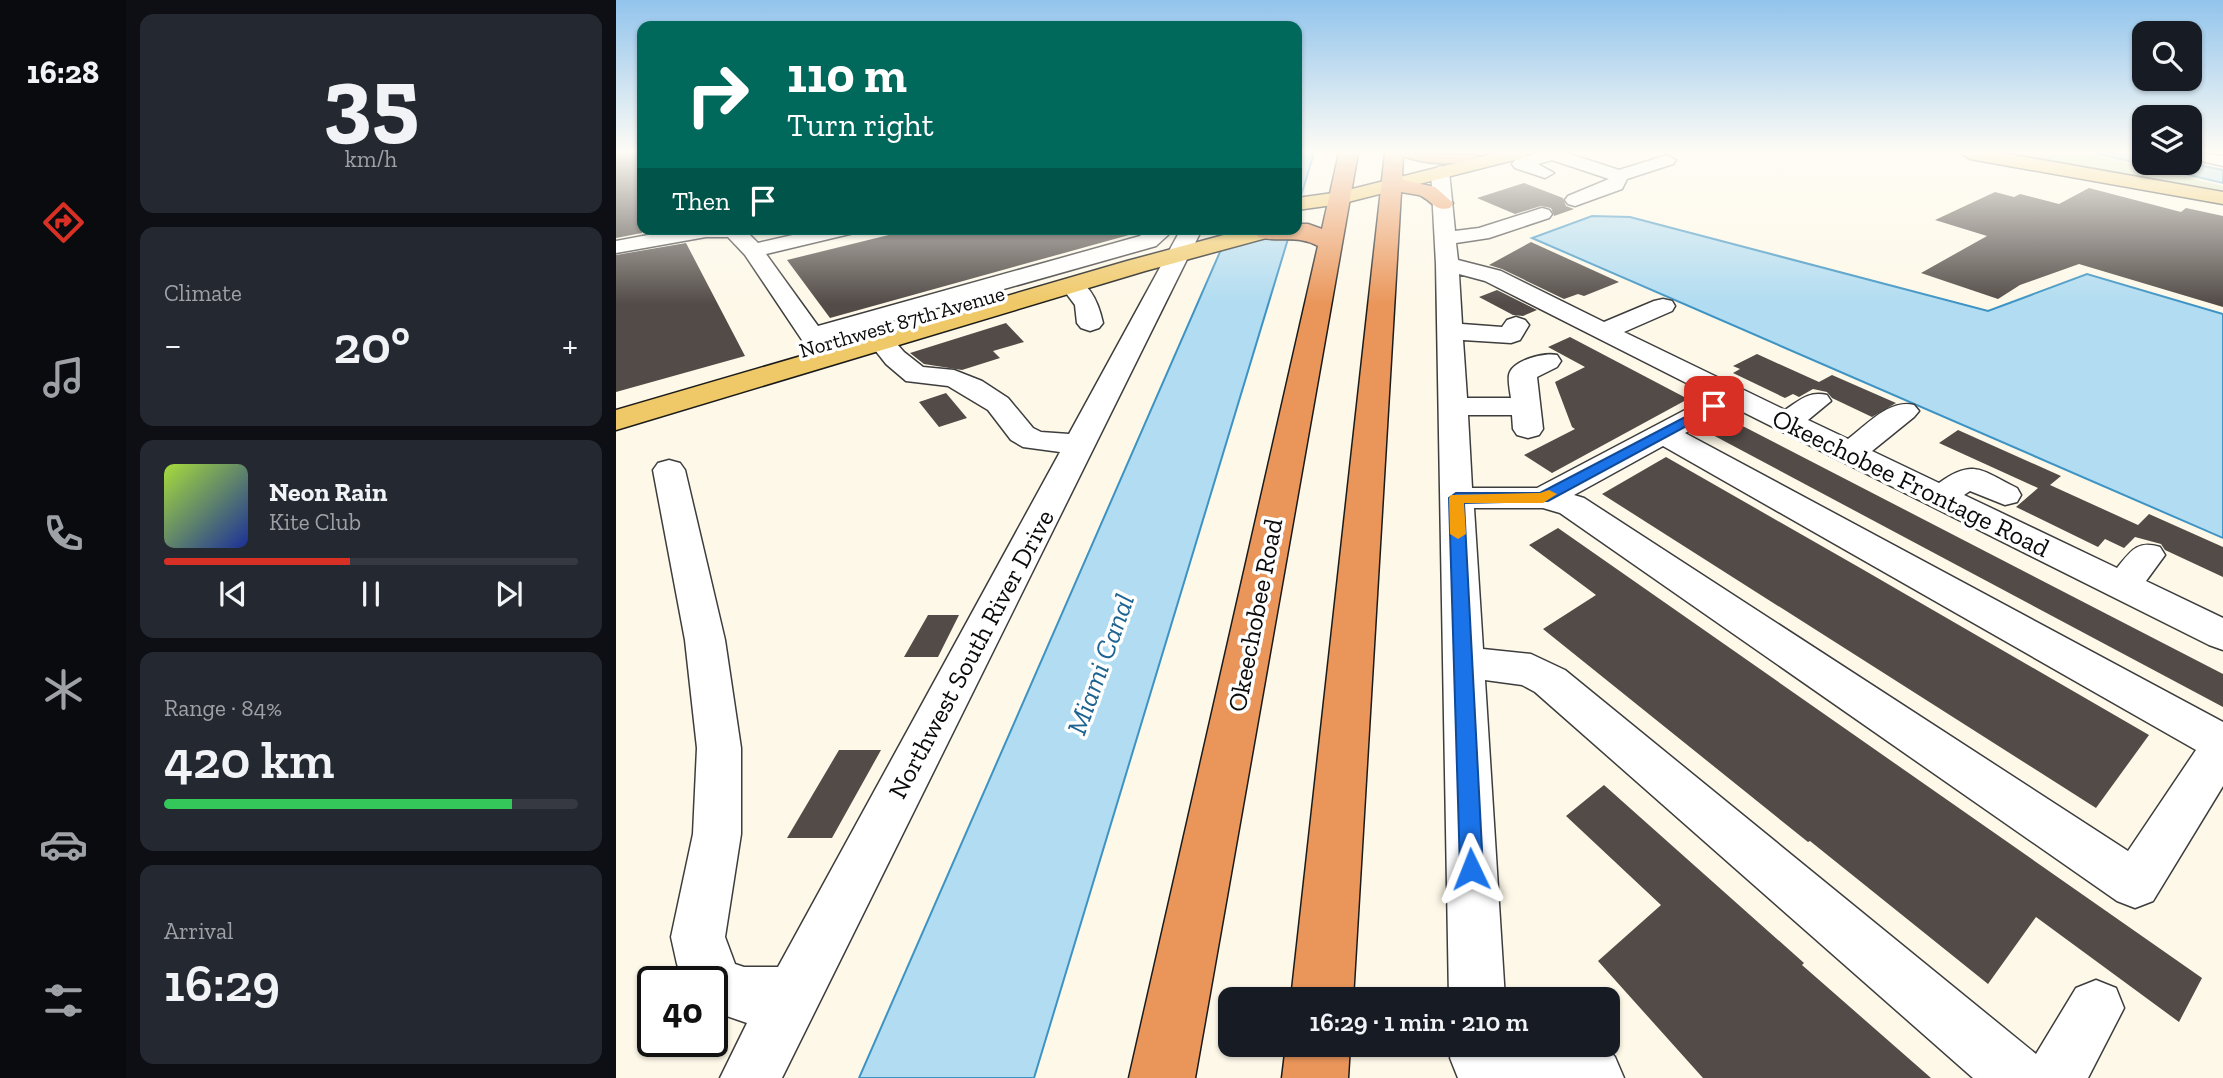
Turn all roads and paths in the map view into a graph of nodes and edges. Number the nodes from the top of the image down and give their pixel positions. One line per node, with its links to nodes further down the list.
1 (1314, 203): 6 (highway, Okeechobee Road)
2 (1395, 203): 52 (highway)
3 (1433, 203): 12 (highway)
4 (1443, 203): 12 (street)
5 (1542, 214): 12 (street)
6 (1308, 232): 59 (highway, Okeechobee Road)
7 (685, 235): 16 (street)
8 (738, 235): 15 (street)
9 (760, 235): 15 (street)
10 (810, 235): 15 (street)
11 (1155, 235): 27 (street)
12 (1445, 235): 22 (street, Okeechobee Frontage Road); 25 (street)
13 (1218, 237): 14 (main road)
14 (1187, 241): 17 (main road, Northwest 87th Avenue); 18 (street, Northwest South River Drive); 27 (main road, Northwest 87th Avenue)
15 (747, 245): 27 (street)
16 (616, 247)
17 (1119, 271): 18 (main road); 19 (main road, Northwest 87th Avenue)
18 (1164, 283): 40 (street, Northwest South River Drive)
19 (1072, 285): 23 (street); 28 (main road, Northwest 87th Avenue)
20 (1598, 299): 22 (street)
21 (1663, 306): 26 (street)
22 (1565, 313): 26 (street, Okeechobee Frontage Road)
23 (1090, 323)
24 (1516, 325): 25 (street)
25 (1449, 331): 35 (street)
26 (1603, 332): 29 (street, Okeechobee Frontage Road)
27 (815, 341): 33 (main road, Northwest 87th Avenue)
28 (881, 341): 37 (main road, Northwest 87th Avenue); 40 (street)
29 (1662, 345): 31 (street); 38 (street, Okeechobee Frontage Road)
30 (1548, 361): 35 (street)
31 (1723, 366)
32 (1817, 401): 38 (street)
33 (616, 405)
34 (1714, 406): 39 (street)
35 (1452, 407): 45 (street)
36 (1904, 411): 41 (street)
37 (616, 420)
38 (1787, 422): 41 (street, Okeechobee Frontage Road)
39 (1664, 435): 46 (street); 51 (street)
40 (1081, 444): 54 (street, Northwest South River Drive)
41 (1849, 453): 44 (street, Okeechobee Frontage Road)
42 (668, 470): 54 (street)
43 (2005, 495): 44 (street)
44 (1940, 497): 48 (street, Okeechobee Frontage Road)
45 (1456, 498): 46 (street); 50 (street)
46 (1543, 498): 51 (street)
47 (2147, 555): 48 (street)
48 (2123, 586): 49 (street, Okeechobee Frontage Road)
49 (2223, 635)
50 (1463, 662): 53 (street); 62 (street)
51 (2223, 745)
52 (1323, 987)
53 (1477, 987)
54 (794, 995): 58 (street, Northwest South River Drive)
55 (2096, 1009): 63 (street)
56 (1317, 1057): 60 (highway)
57 (1479, 1060): 61 (street)
58 (750, 1078)
59 (1162, 1078)
60 (1315, 1078)
61 (1594, 1078)
62 (2018, 1078)
63 (2055, 1078)

